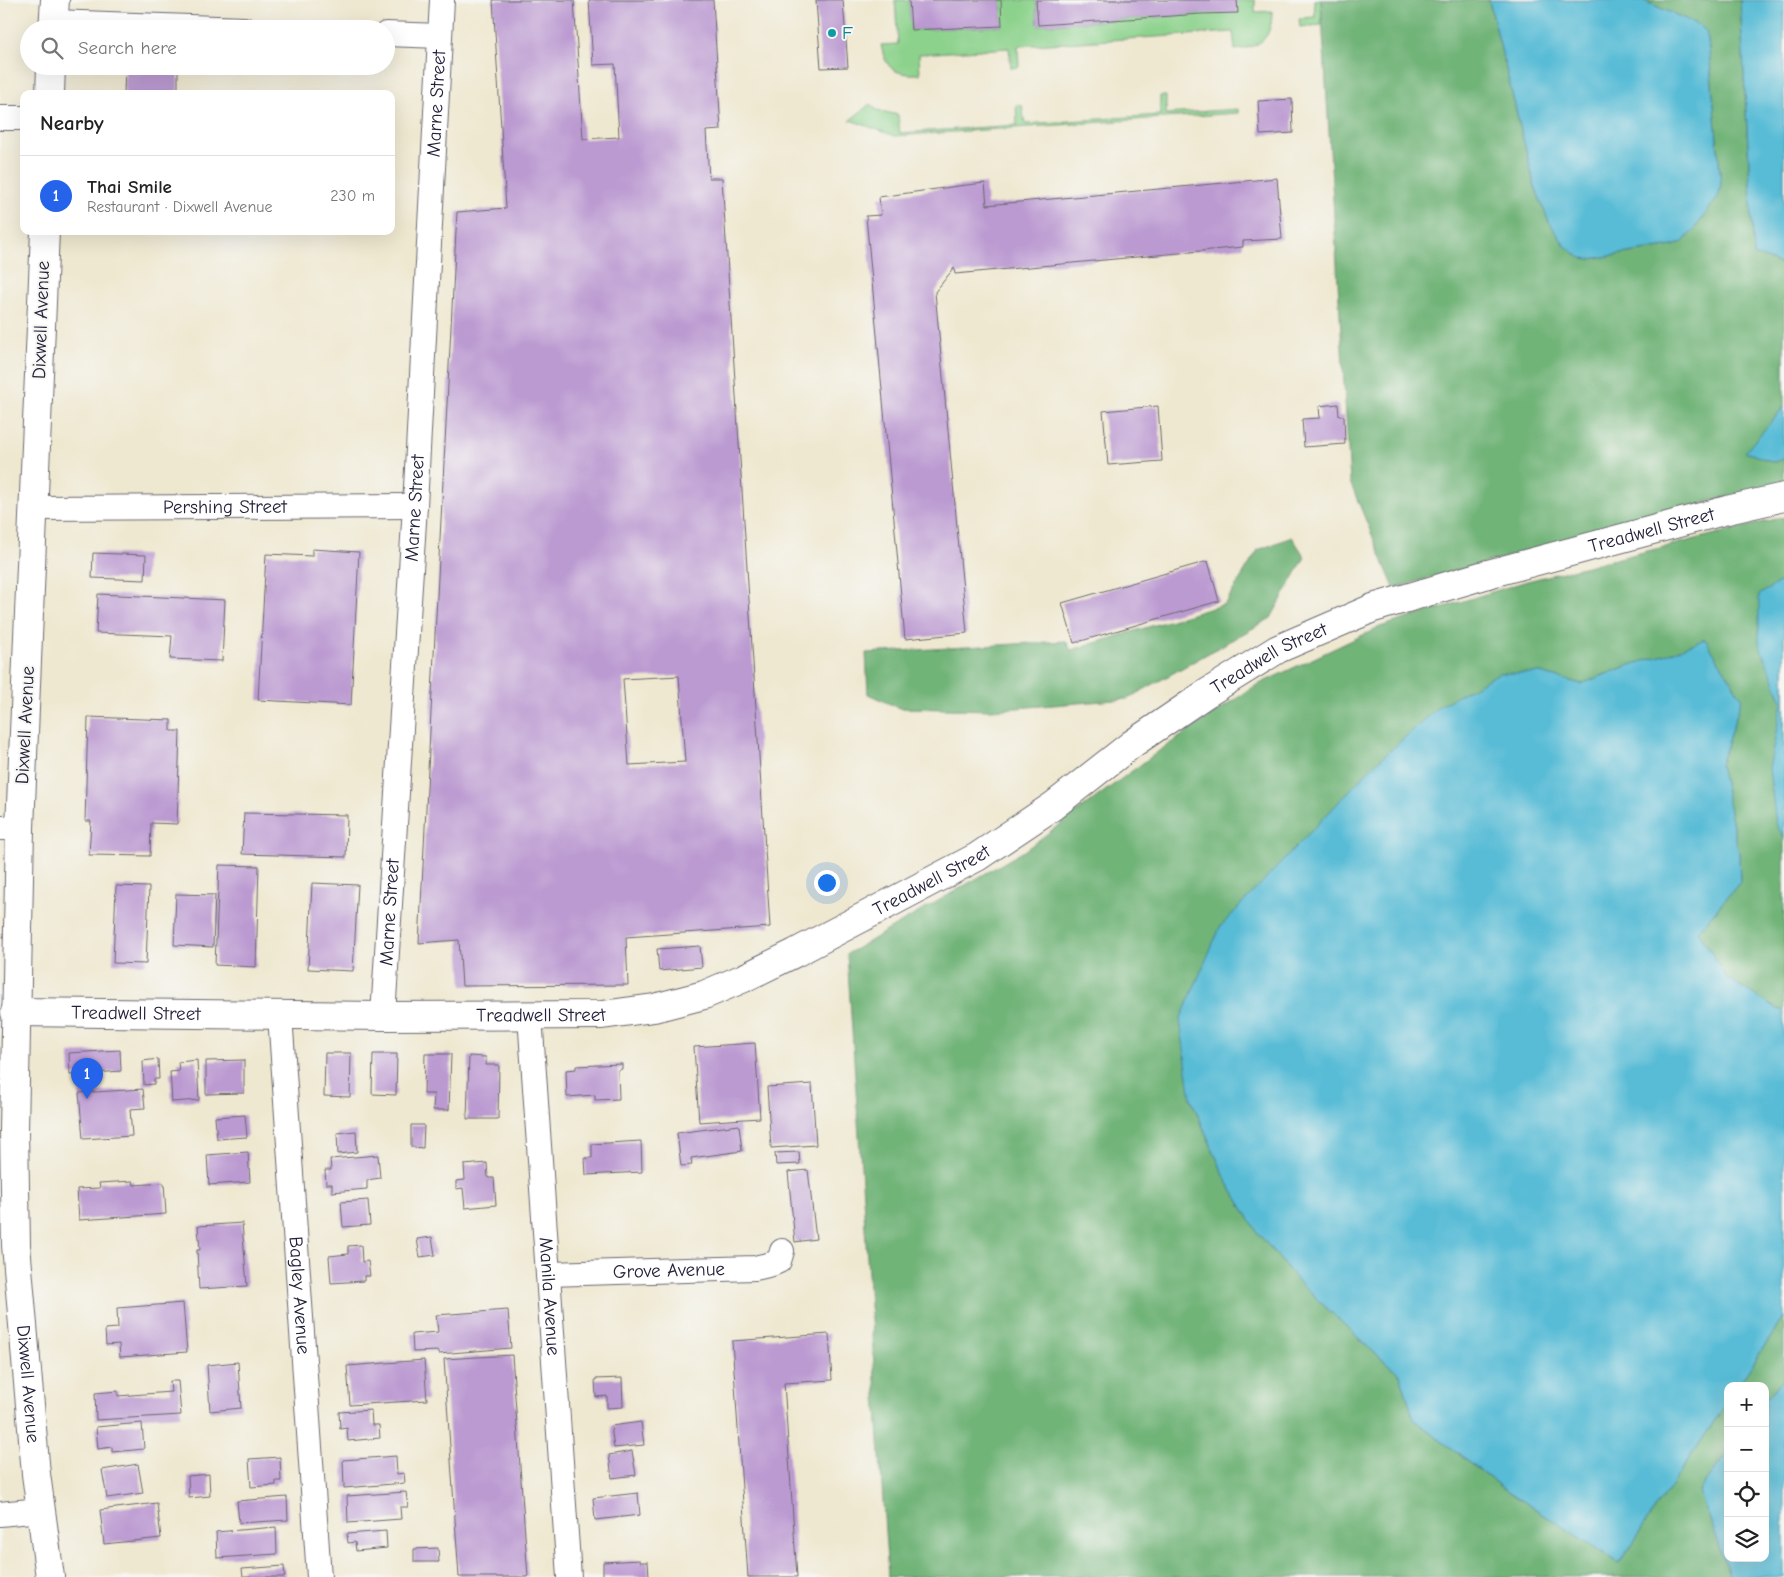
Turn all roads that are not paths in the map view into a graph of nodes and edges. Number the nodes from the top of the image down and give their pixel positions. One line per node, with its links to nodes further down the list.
1 (442, 0): 5 (street, Marne Street)
2 (54, 17): 3 (street)
3 (102, 20)
4 (395, 34): 5 (street)
5 (440, 36): 12 (street, Marne Street)
6 (51, 75): 7 (street)
7 (50, 90)
8 (0, 118): 9 (street)
9 (20, 118)
10 (44, 235): 13 (street, Dixwell Avenue)
11 (1784, 497): 18 (street, Treadwell Street)
12 (416, 506): 13 (street, Pershing Street); 17 (street, Marne Street)
13 (34, 508): 14 (street, Dixwell Avenue)
14 (10, 828): 15 (street, Dixwell Avenue)
15 (15, 1012): 16 (street, Treadwell Street); 19 (street, Dixwell Avenue)
16 (280, 1015): 17 (street, Treadwell Street); 25 (street, Bagley Avenue)
17 (383, 1016): 18 (street, Treadwell Street)
18 (530, 1016): 21 (street, Manila Avenue)
19 (7, 1132): 22 (street, Dixwell Avenue)
20 (782, 1251): 21 (street, Grove Avenue)
21 (548, 1274): 26 (street, Manila Avenue)
22 (40, 1510): 23 (street); 24 (street, Dixwell Avenue)
23 (0, 1514)
24 (50, 1577)
25 (319, 1577)
26 (569, 1577)

